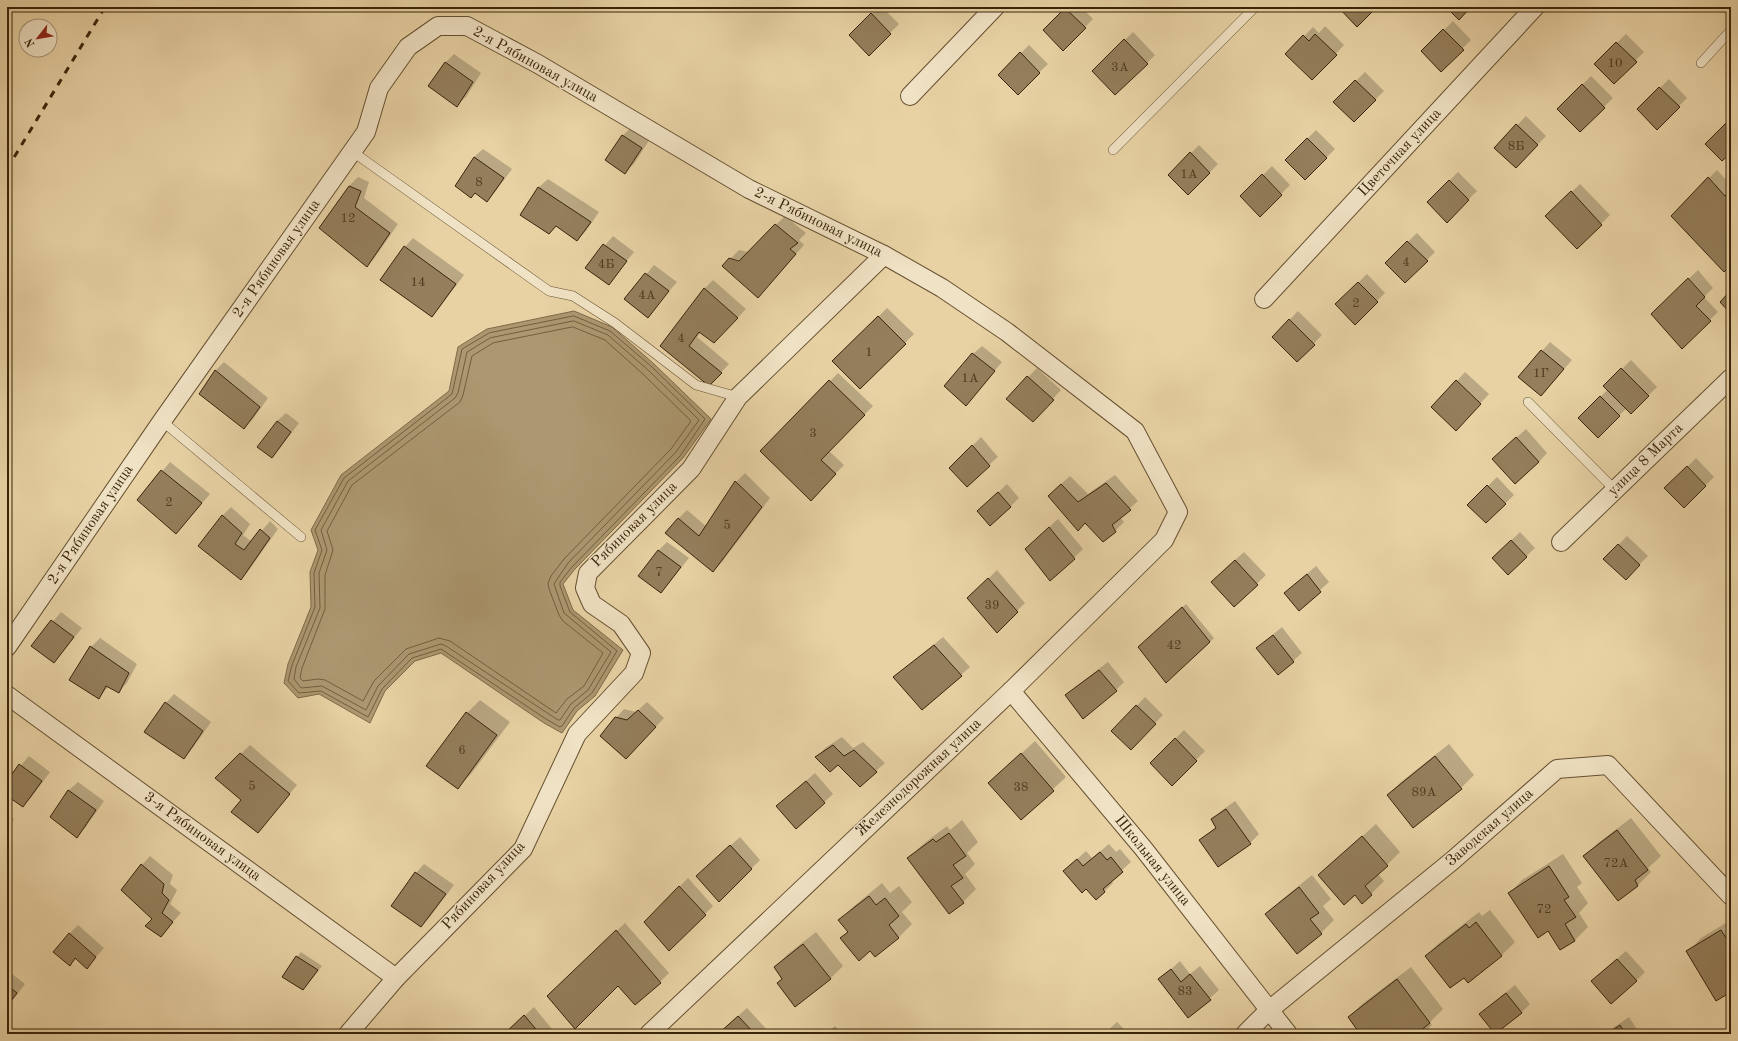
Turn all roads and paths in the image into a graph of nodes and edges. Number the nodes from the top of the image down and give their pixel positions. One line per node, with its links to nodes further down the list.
1 (995, 7): 6 (street)
2 (1255, 7): 7 (lane)
3 (1535, 7): 10 (street, Цветочная улица)
4 (1731, 30): 5 (lane)
5 (1701, 63)
6 (910, 96)
7 (1113, 150)
8 (353, 152): 9 (street, 2-я Рябиновая улица); 12 (lane); 14 (street, 2-я Рябиновая улица)
9 (884, 254): 12 (street, Рябиновая улица); 16 (street, 2-я Рябиновая улица)
10 (1264, 299)
11 (1731, 378): 15 (street, улица 8 Марта)
12 (738, 397): 23 (street, Рябиновая улица)
13 (1528, 402): 15 (lane)
14 (162, 422): 17 (lane); 19 (street, 2-я Рябиновая улица)
15 (1615, 490): 18 (street, улица 8 Марта)
16 (1178, 512): 20 (street, Железнодорожная улица)
17 (301, 537)
18 (1561, 542)
19 (7, 647)
20 (1011, 691): 24 (street, Школьная улица); 26 (street, Железнодорожная улица)
21 (7, 695): 23 (street, 3-я Рябиновая улица)
22 (1731, 896): 24 (street, Заводская улица)
23 (396, 978): 25 (street, Рябиновая улица)
24 (1268, 1011): 27 (street, Заводская улица); 28 (street, Школьная улица)
25 (348, 1034)
26 (649, 1034)
27 (1245, 1034)
28 (1288, 1034)

